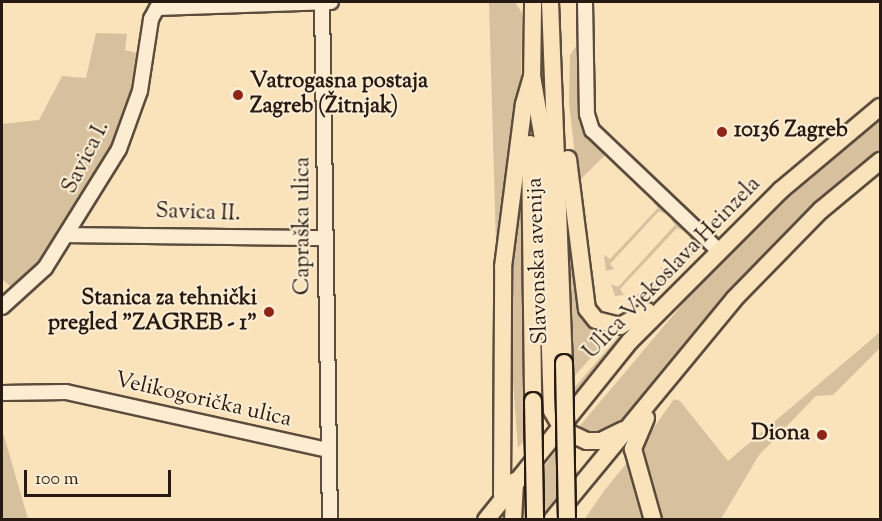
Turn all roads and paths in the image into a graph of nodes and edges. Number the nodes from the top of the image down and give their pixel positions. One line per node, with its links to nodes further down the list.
1 (322, 2): 2 (street, Savica I.); 6 (street, Savica I.); 12 (street, Capraška ulica)
2 (331, 2)
3 (533, 2): 7 (main road, Slavonska avenija)
4 (550, 2): 8 (main road, Slavonska avenija)
5 (585, 2): 13 (street)
6 (163, 4): 11 (street, Savica I.)
7 (532, 76): 19 (main road); 22 (main road); 26 (main road, Slavonska avenija, bridge)
8 (554, 85): 14 (main road); 28 (main road, Slavonska avenija, bridge)
9 (880, 107): 13 (main road, Ulica Vjekoslava Heinzela)
10 (880, 161): 16 (main road)
11 (68, 235): 12 (street, Savica II.); 15 (street, Savica I.)
12 (326, 238): 20 (street, Capraška ulica)
13 (719, 251): 14 (main road, Ulica Vjekoslava Heinzela)
14 (681, 288): 19 (main road, Ulica Vjekoslava Heinzela)
15 (2, 308)
16 (670, 375): 18 (main road); 29 (main road)
17 (2, 393): 20 (street, Velikogorička ulica)
18 (632, 423): 19 (main road); 27 (main road)
19 (558, 426): 21 (main road, Ulica Vjekoslava Heinzela)
20 (327, 450): 23 (street)
21 (515, 481): 22 (main road, Ulica Vjekoslava Heinzela); 25 (main road)
22 (501, 500): 24 (main road, Ulica Vjekoslava Heinzela)
23 (330, 519)
24 (486, 519)
25 (513, 519)
26 (535, 519)
27 (552, 519)
28 (567, 519)
29 (653, 519)

